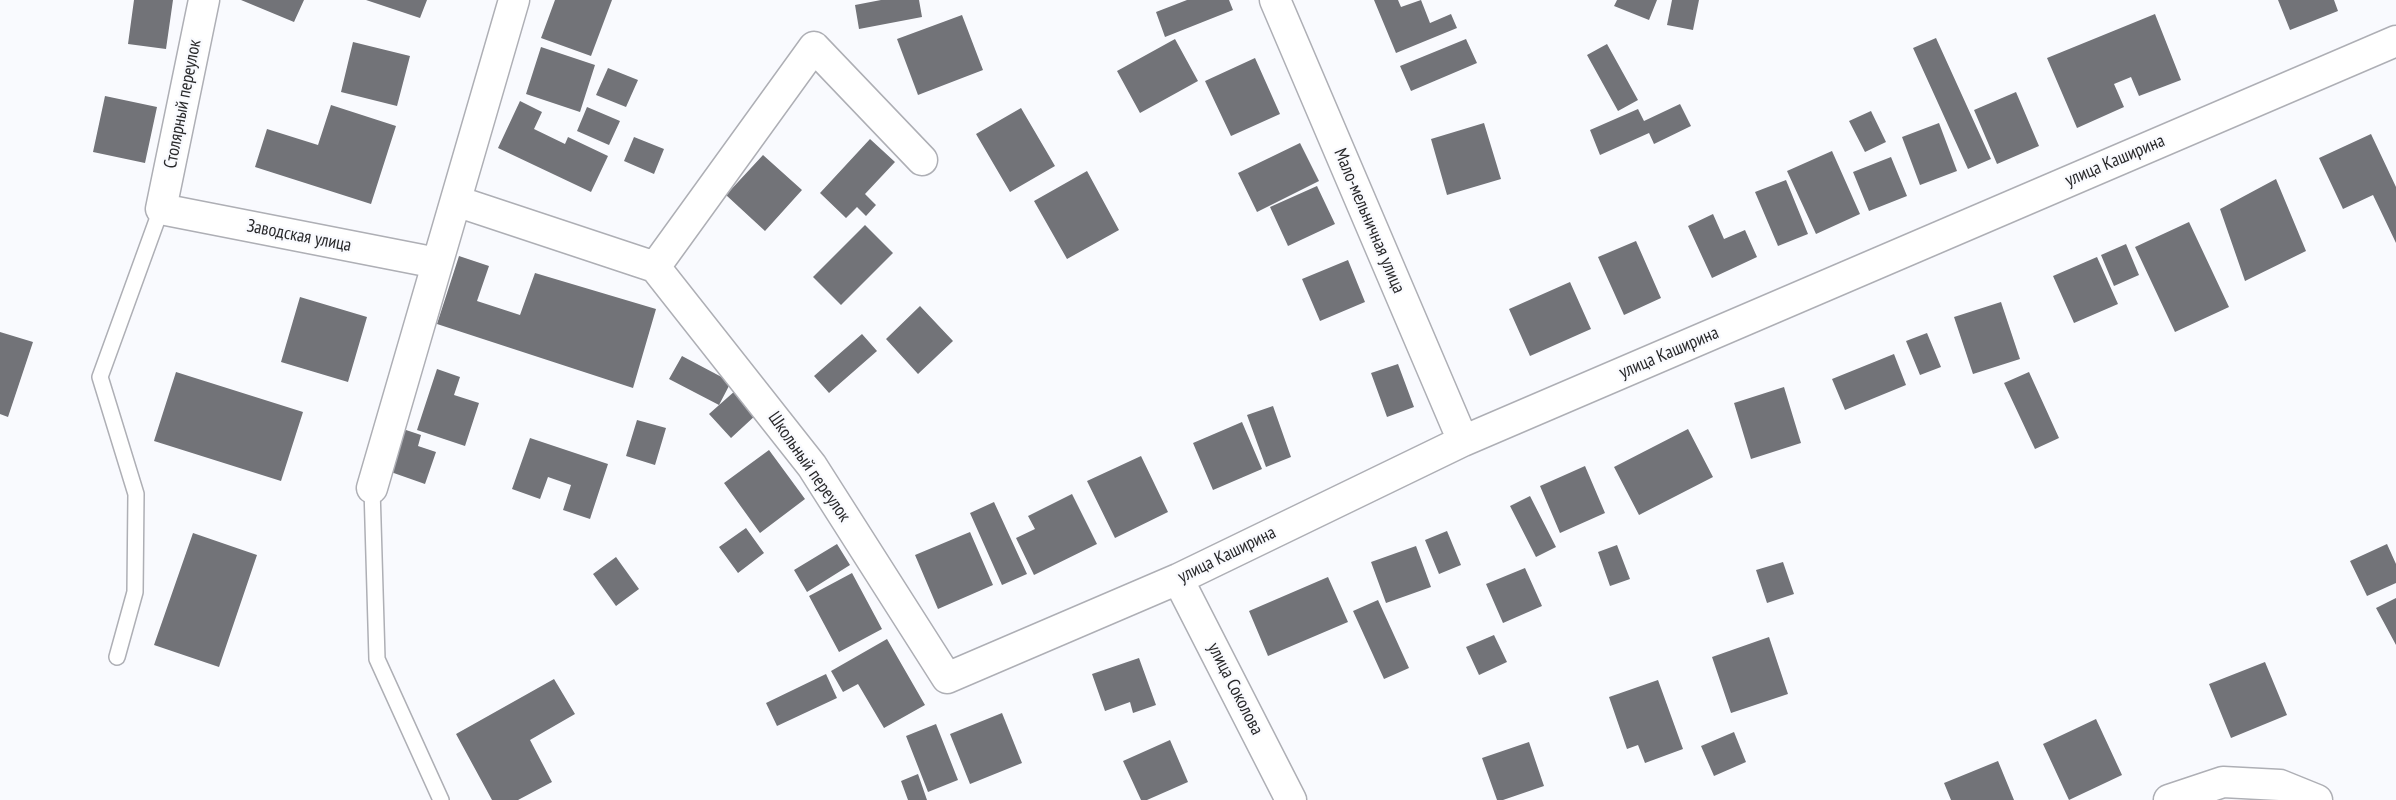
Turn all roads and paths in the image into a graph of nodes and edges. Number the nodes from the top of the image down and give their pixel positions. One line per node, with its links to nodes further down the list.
1 (204, 0): 7 (street, Столярный переулок)
2 (513, 0): 6 (street)
3 (1275, 0): 10 (street, Мало-мельничная улица)
4 (2396, 41): 10 (street, улица Каширина)
5 (922, 160): 9 (street)
6 (456, 201): 8 (street); 9 (street)
7 (162, 209): 8 (street, Заводская улица); 13 (lane)
8 (437, 263): 11 (street)
9 (655, 267): 14 (street, Школьный переулок)
10 (1463, 441): 12 (street, улица Каширина)
11 (372, 488): 15 (lane)
12 (1178, 579): 14 (street, улица Каширина); 16 (street, улица Соколова)
13 (117, 657)
14 (947, 678)
15 (441, 800)
16 (1291, 800)
17 (2169, 800): 18 (street)
18 (2317, 800)

